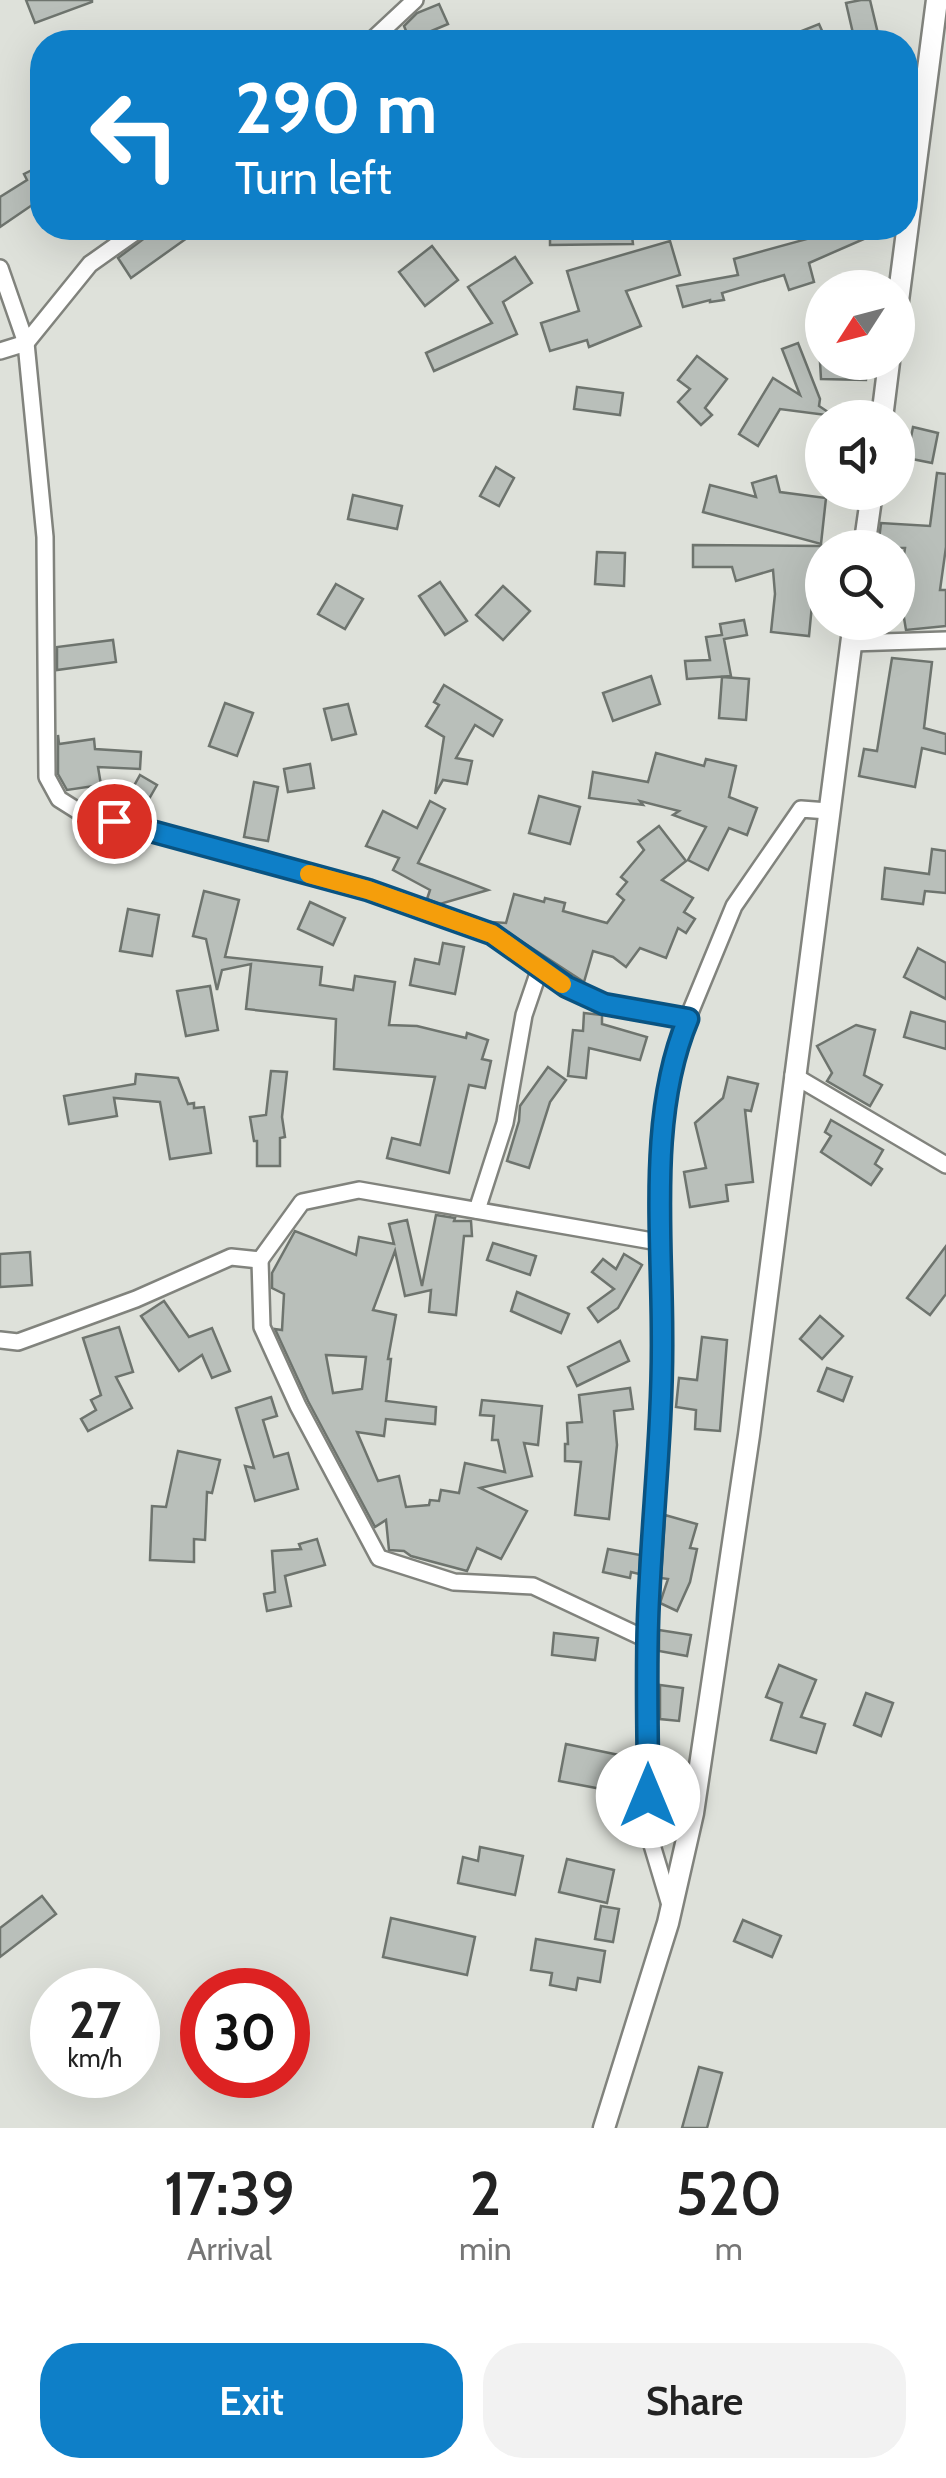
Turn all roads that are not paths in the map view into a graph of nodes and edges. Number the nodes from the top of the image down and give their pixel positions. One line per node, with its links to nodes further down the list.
1 (415, 0): 3 (street)
2 (937, 0): 4 (street)
3 (383, 30)
4 (918, 147)
5 (124, 240): 9 (street)
6 (906, 240): 8 (street)
7 (0, 268): 9 (street)
8 (902, 270)
9 (26, 343): 10 (street); 15 (street)
10 (0, 351)
11 (915, 638): 13 (street)
12 (851, 640): 14 (street)
13 (946, 640)
14 (828, 811): 16 (street); 17 (street)
15 (540, 968): 16 (street); 19 (street)
16 (688, 1019): 20 (street)
17 (793, 1075): 18 (street); 24 (street)
18 (946, 1165)
19 (478, 1210): 20 (street); 21 (street)
20 (658, 1242): 23 (street)
21 (260, 1260): 22 (street); 23 (street)
22 (0, 1340)
23 (648, 1640): 24 (street)
24 (671, 1909): 25 (street)
25 (604, 2128)

